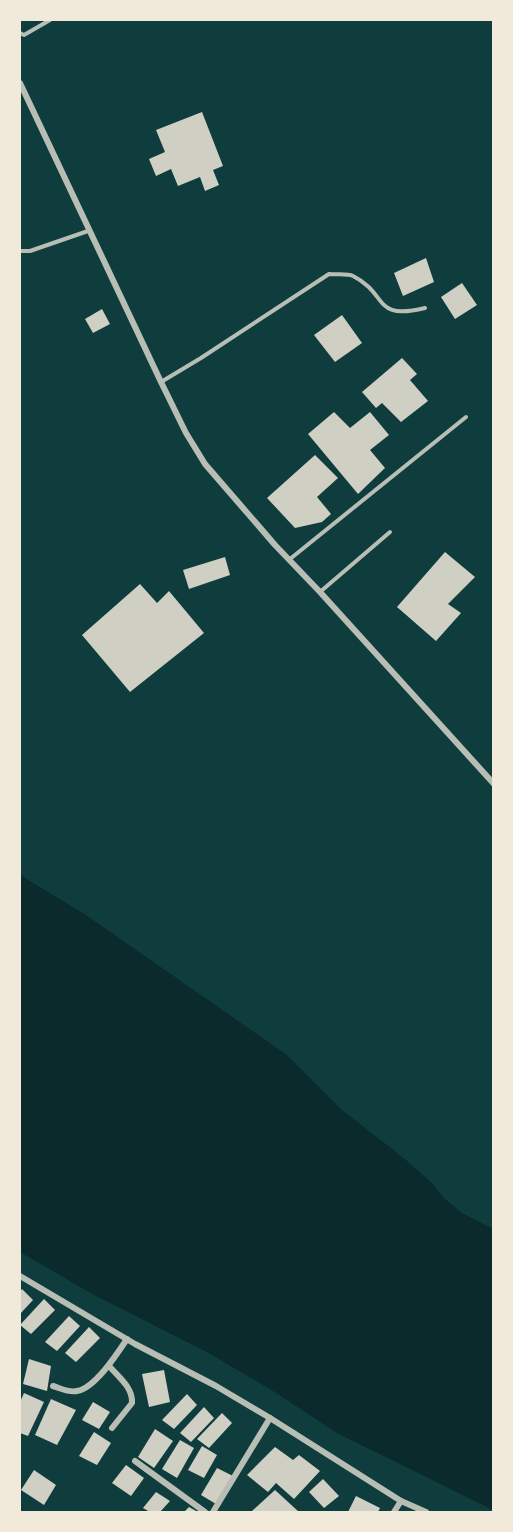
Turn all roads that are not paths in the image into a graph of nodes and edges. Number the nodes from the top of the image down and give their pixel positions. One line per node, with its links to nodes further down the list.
1 (50, 20): 2 (lane)
2 (20, 33)
3 (20, 83): 4 (street)
4 (88, 231): 5 (lane); 7 (street)
5 (20, 251)
6 (425, 308): 7 (lane)
7 (161, 382): 10 (street)
8 (466, 417): 10 (lane)
9 (390, 532): 11 (lane)
10 (289, 560): 11 (street)
11 (320, 592): 12 (street)
12 (494, 784)
13 (20, 1276): 14 (street)
14 (127, 1340): 15 (street); 17 (street)
15 (109, 1366): 16 (street); 18 (street)
16 (53, 1386)
17 (270, 1418): 20 (street); 22 (street)
18 (112, 1428)
19 (135, 1461): 21 (street)
20 (401, 1501): 23 (street); 24 (street)
21 (205, 1512)
22 (213, 1512)
23 (394, 1512)
24 (426, 1512)

